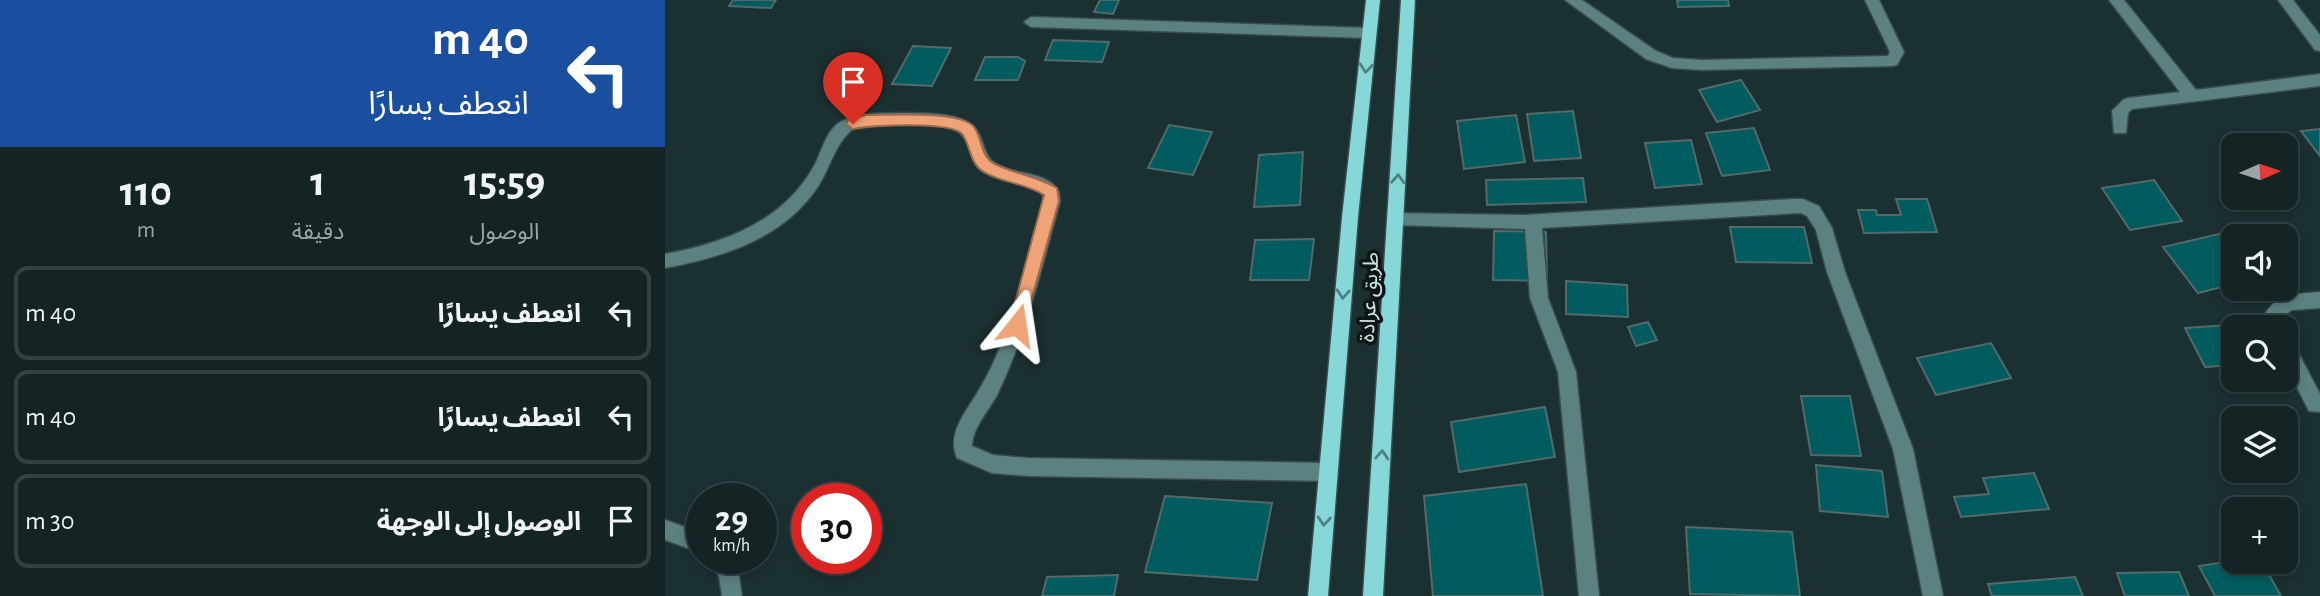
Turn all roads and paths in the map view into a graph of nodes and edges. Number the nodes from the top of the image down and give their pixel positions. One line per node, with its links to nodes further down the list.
1 (1373, 0): 8 (main road)
2 (1408, 0): 13 (main road, طريق عرادة, one-way to 2)
3 (1573, 0): 4 (street)
4 (1872, 0)
5 (2116, 0): 11 (street)
6 (2285, 0): 9 (street)
7 (1031, 22): 8 (street)
8 (1369, 33): 20 (main road, one-way to 20)
9 (2320, 46)
10 (2320, 80): 11 (street)
11 (2192, 96): 12 (street)
12 (2120, 129)
13 (1396, 218): 14 (street); 26 (main road, طريق عرادة, one-way to 13)
14 (1532, 221): 27 (street); 28 (street)
15 (665, 261): 20 (street)
16 (2320, 300): 17 (street)
17 (2274, 315)
18 (2298, 370): 19 (street)
19 (2316, 405)
20 (1328, 472): 25 (main road, one-way to 25)
21 (665, 530): 22 (street)
22 (686, 537)
23 (728, 574): 24 (street)
24 (731, 596)
25 (1318, 596)
26 (1373, 596)
27 (1589, 596)
28 (1933, 596)

